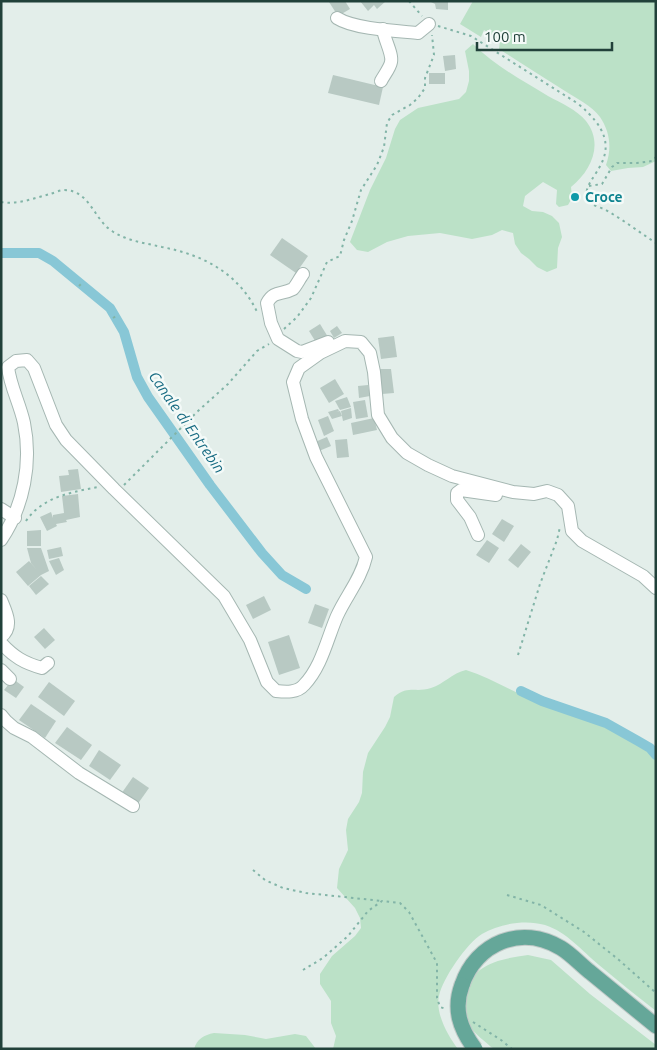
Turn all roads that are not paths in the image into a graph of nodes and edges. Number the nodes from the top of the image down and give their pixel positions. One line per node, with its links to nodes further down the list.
1 (337, 18): 3 (street)
2 (429, 24): 3 (street)
3 (383, 29): 4 (street)
4 (381, 81)
5 (303, 274): 6 (street)
6 (340, 344): 7 (street); 9 (street)
7 (540, 492): 10 (street); 12 (street)
8 (1, 510): 9 (street)
9 (20, 520): 11 (street)
10 (478, 535)
11 (1, 540)
12 (656, 588)
13 (1, 600): 14 (street)
14 (1, 637)
15 (1, 643): 16 (street)
16 (48, 663)
17 (1, 715): 18 (street)
18 (133, 806)
19 (656, 1026): 20 (main road, bridge)
20 (475, 1049)

